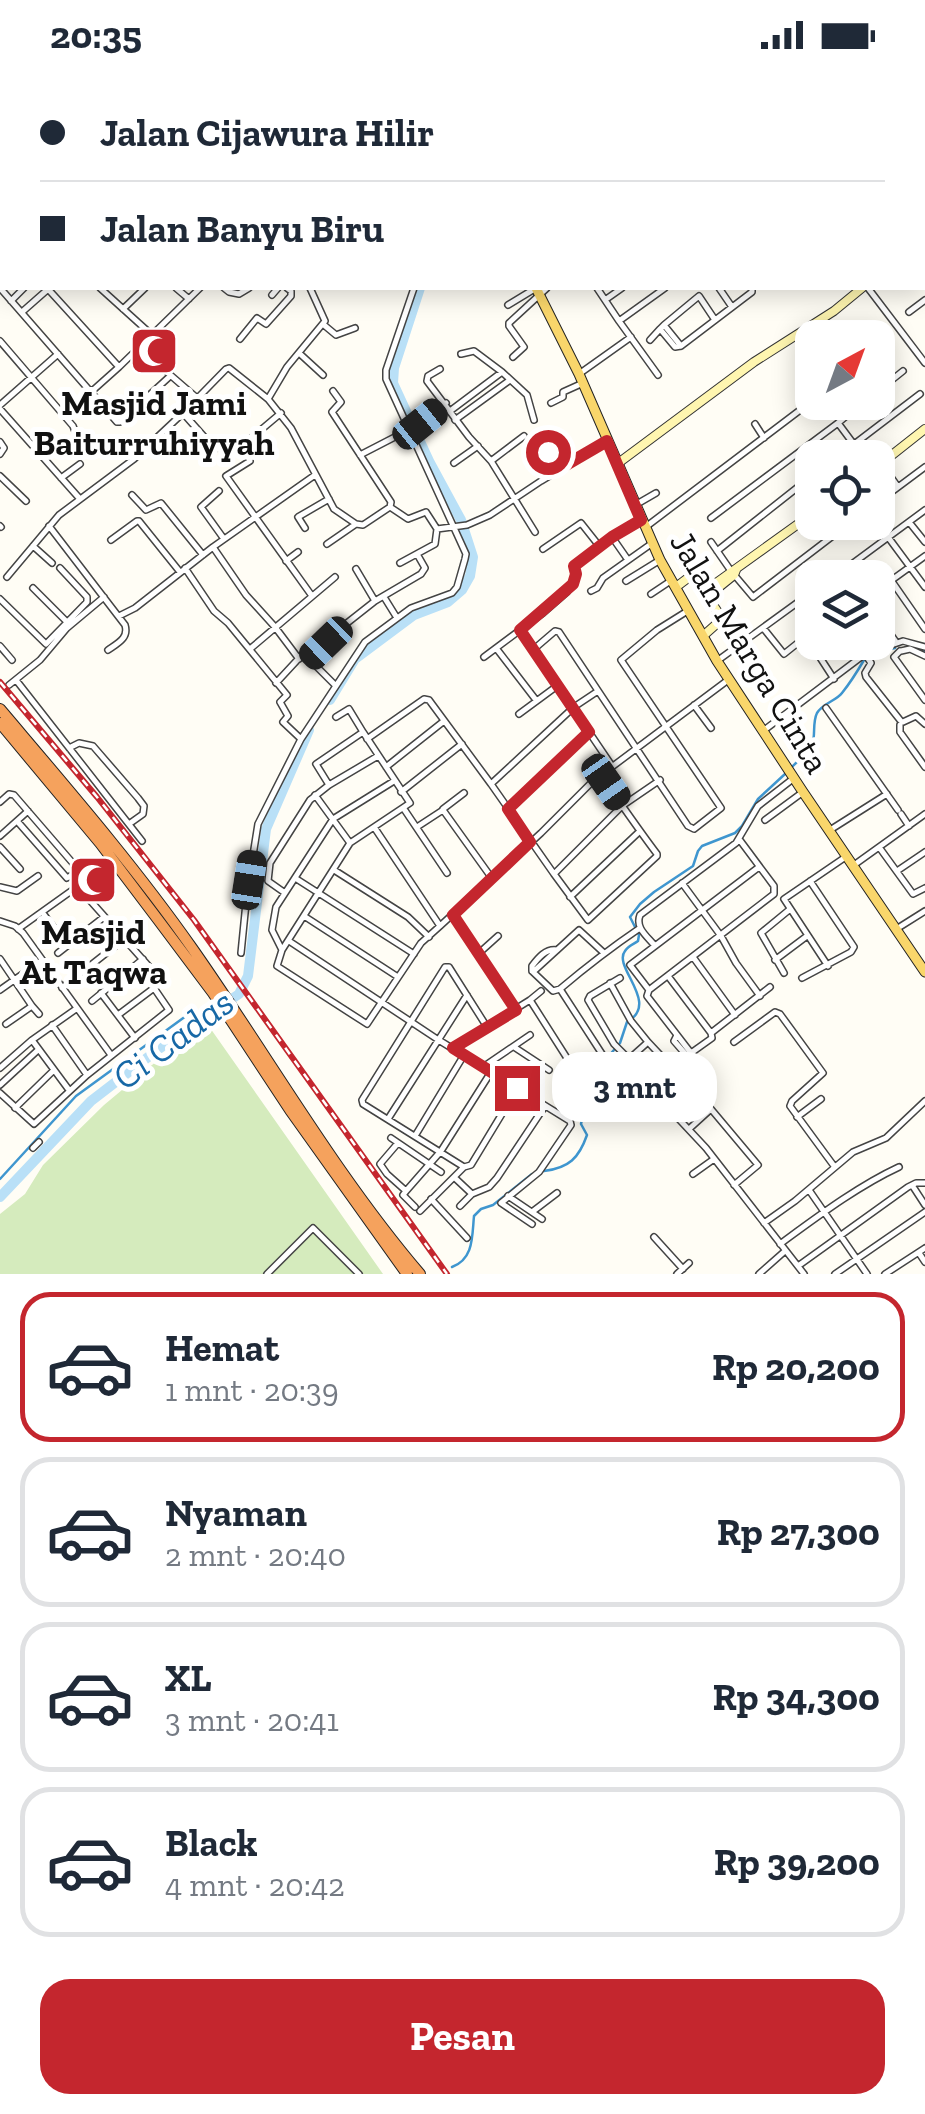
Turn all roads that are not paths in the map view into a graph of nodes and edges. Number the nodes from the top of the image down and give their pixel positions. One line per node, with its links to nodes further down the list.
1 (2, 290): 28 (street)
2 (22, 290): 28 (street)
3 (47, 290): 34 (street)
4 (51, 290): 51 (street)
5 (102, 290): 32 (street)
6 (143, 290): 32 (street)
7 (178, 290): 26 (street)
8 (198, 290): 26 (street)
9 (276, 290): 24 (street)
10 (290, 290): 43 (street)
11 (311, 290): 38 (street)
12 (413, 290): 78 (street)
13 (537, 290): 30 (street)
14 (538, 290): 49 (street)
15 (539, 290): 59 (main road, Jalan Marga Cinta)
16 (598, 290): 27 (street)
17 (619, 290): 27 (street)
18 (663, 290): 36 (street)
19 (694, 290): 25 (street)
20 (720, 290): 31 (street)
21 (752, 290): 31 (street)
22 (866, 290): 97 (street)
23 (868, 290): 50 (street)
24 (272, 295)
25 (699, 296): 37 (street); 39 (street)
26 (189, 299): 41 (street)
27 (605, 300): 36 (street)
28 (11, 301): 34 (street)
29 (922, 302): 33 (street); 35 (street)
30 (508, 305)
31 (732, 307): 37 (street)
32 (123, 309): 41 (street)
33 (925, 311)
34 (22, 312): 47 (street)
35 (909, 312)
36 (620, 320): 42 (street)
37 (716, 320): 39 (street)
38 (324, 325): 40 (street); 46 (street)
39 (662, 327): 44 (street)
40 (356, 328)
41 (152, 335): 51 (street)
42 (631, 337): 56 (street); 59 (street)
43 (240, 339)
44 (650, 340)
45 (0, 341): 57 (street)
46 (299, 352): 55 (street); 65 (street)
47 (58, 354): 57 (street); 62 (street)
48 (461, 354): 54 (street)
49 (513, 356)
50 (925, 363)
51 (120, 368): 62 (street)
52 (440, 369): 67 (street)
53 (903, 371): 58 (street)
54 (502, 372): 60 (street); 69 (street)
55 (323, 375)
56 (658, 375)
57 (32, 377): 68 (street); 89 (street)
58 (895, 377)
59 (581, 379): 66 (street); 81 (main road, Jalan Marga Cinta)
60 (510, 380): 73 (street); 74 (street)
61 (333, 391): 92 (street)
62 (92, 392): 64 (street)
63 (920, 394): 85 (street)
64 (198, 399): 65 (street); 71 (street)
65 (268, 400): 70 (street)
66 (551, 402)
67 (446, 403): 69 (street); 78 (street)
68 (0, 407): 101 (street)
69 (450, 411): 73 (street)
70 (281, 413): 99 (street); 116 (street)
71 (183, 414): 88 (street); 109 (street)
72 (795, 414): 83 (street)
73 (456, 420): 87 (street)
74 (534, 420)
75 (842, 420): 76 (street)
76 (838, 423): 84 (street); 117 (street)
77 (755, 424): 83 (street)
78 (412, 427): 92 (street); 122 (street)
79 (925, 429): 90 (street)
80 (524, 436): 93 (street)
81 (605, 436): 97 (main road, Jalan Marga Cinta); 98 (street)
82 (540, 437): 98 (street)
83 (764, 438): 120 (street)
84 (851, 440)
85 (859, 440)
86 (0, 442): 91 (street)
87 (478, 446): 93 (street); 94 (street)
88 (215, 449)
89 (90, 452)
90 (895, 452)
91 (0, 454)
92 (360, 455): 114 (street)
93 (491, 460): 111 (street)
94 (454, 463)
95 (80, 464): 101 (street)
96 (925, 467): 103 (street)
97 (620, 468): 113 (main road, Jalan Marga Cinta)
98 (559, 469): 111 (street)
99 (315, 474): 110 (street); 116 (street)
100 (0, 476): 112 (street)
101 (61, 478): 109 (street)
102 (895, 483): 103 (street)
103 (898, 487): 105 (street)
104 (795, 489): 142 (street)
105 (895, 489)
106 (219, 491): 129 (street)
107 (656, 493): 113 (street)
108 (132, 494): 144 (street)
109 (80, 499): 121 (street)
110 (328, 499): 119 (street); 124 (street)
111 (515, 499): 122 (street); 127 (street)
112 (26, 501)
113 (635, 505): 120 (main road, Jalan Marga Cinta)
114 (390, 506): 119 (street); 125 (street)
115 (925, 510): 118 (street)
116 (255, 517): 129 (street); 150 (street)
117 (711, 518)
118 (909, 522): 126 (street); 135 (street)
119 (356, 524): 136 (street)
120 (642, 524): 128 (street); 137 (main road, Jalan Marga Cinta)
121 (49, 526): 138 (street); 170 (street)
122 (456, 526): 125 (street); 177 (street)
123 (795, 527): 157 (street)
124 (305, 528)
125 (438, 529): 145 (street)
126 (895, 531)
127 (535, 532)
128 (612, 537): 140 (street); 147 (street)
129 (224, 539): 139 (street)
130 (111, 540): 156 (street)
131 (828, 540): 157 (street)
132 (883, 540): 149 (street)
133 (891, 540): 153 (street)
134 (711, 542): 142 (street)
135 (925, 542)
136 (327, 544)
137 (651, 544): 147 (street); 148 (main road, Jalan Marga Cinta)
138 (33, 546): 151 (street); 159 (street)
139 (213, 547): 144 (street); 179 (street)
140 (600, 547): 141 (street); 182 (street)
141 (543, 549)
142 (717, 551): 157 (street)
143 (298, 552): 150 (street)
144 (203, 554): 156 (street)
145 (417, 554): 152 (street); 171 (street)
146 (925, 556): 153 (street)
147 (628, 560): 166 (street)
148 (660, 560): 161 (street); 162 (main road, Jalan Marga Cinta)
149 (857, 560)
150 (286, 561): 169 (street)
151 (52, 563)
152 (400, 563)
153 (909, 566): 158 (street); 163 (street)
154 (60, 568): 178 (street)
155 (356, 569): 173 (street)
156 (182, 570): 176 (street); 189 (street)
157 (734, 572): 167 (street)
158 (895, 576)
159 (7, 577)
160 (334, 577): 169 (street)
161 (626, 581)
162 (674, 584): 167 (street); 168 (street); 175 (main road, Jalan Marga Cinta)
163 (925, 586)
164 (895, 587): 181 (street)
165 (32, 588): 178 (street)
166 (591, 591)
167 (706, 593): 183 (street)
168 (651, 594)
169 (312, 596): 179 (street)
170 (104, 597): 176 (street); 202 (street)
171 (384, 597): 173 (street); 177 (street)
172 (0, 599): 178 (street)
173 (375, 601): 195 (street)
174 (795, 605): 180 (street)
175 (688, 610): 183 (main road, Jalan Marga Cinta); 221 (street)
176 (119, 616): 190 (street)
177 (396, 618): 206 (street)
178 (66, 622)
179 (275, 627): 189 (street); 197 (street)
180 (764, 628): 200 (street); 203 (street)
181 (925, 629)
182 (520, 630): 188 (street); 191 (street)
183 (703, 636): 200 (main road, Jalan Marga Cinta)
184 (895, 640): 185 (street)
185 (897, 643): 187 (street); 192 (street)
186 (0, 646): 196 (street)
187 (925, 647)
188 (496, 648): 193 (street); 209 (street)
189 (250, 649): 204 (street)
190 (108, 650)
191 (534, 650): 207 (street); 208 (street)
192 (900, 651): 194 (street); 210 (street)
193 (484, 657)
194 (923, 657)
195 (309, 659): 197 (street); 206 (street)
196 (12, 660)
197 (298, 660): 204 (street)
198 (857, 660): 203 (street)
199 (868, 660): 218 (street)
200 (718, 661): 201 (main road, Jalan Marga Cinta)
201 (730, 679): 211 (street); 223 (main road, Jalan Marga Cinta)
202 (16, 680): 205 (street); 228 (street)
203 (834, 680): 223 (street)
204 (276, 683): 226 (street)
205 (9, 685)
206 (336, 685): 226 (street)
207 (558, 686): 209 (street); 212 (street)
208 (599, 690): 212 (street); 229 (street)
209 (536, 700): 215 (street)
210 (925, 700)
211 (694, 705): 221 (street); 222 (street)
212 (574, 708): 224 (street); 238 (street)
213 (826, 708): 243 (street)
214 (0, 710): 337 (highway)
215 (518, 714)
216 (336, 717): 225 (street)
217 (444, 721): 225 (street); 227 (street); 232 (street)
218 (901, 722): 220 (street); 233 (street)
219 (0, 723): 337 (highway)
220 (925, 724)
221 (666, 727): 229 (street); 236 (street)
222 (711, 728)
223 (763, 731): 234 (main road, Jalan Marga Cinta)
224 (589, 732): 231 (street); 248 (street)
225 (365, 735): 230 (street); 239 (street)
226 (301, 738): 314 (street)
227 (462, 744): 238 (street); 240 (street)
228 (69, 748): 255 (street); 255 (street)
229 (637, 748): 231 (street); 236 (street)
230 (378, 756): 232 (street); 239 (street)
231 (612, 766): 235 (street)
232 (386, 767): 237 (street)
233 (925, 768)
234 (791, 773): 241 (main road, Jalan Marga Cinta); 256 (street)
235 (600, 776): 246 (street); 265 (street)
236 (660, 780): 246 (street)
237 (394, 781): 240 (street); 252 (street)
238 (492, 784): 248 (street)
239 (329, 786): 244 (street)
240 (402, 792): 247 (street)
241 (803, 792): 253 (street); 260 (main road, Jalan Marga Cinta)
242 (464, 793): 249 (street)
243 (887, 794): 259 (street); 260 (street)
244 (315, 795): 252 (street); 286 (street)
245 (0, 802): 250 (street)
246 (622, 806): 261 (street); 277 (street)
247 (404, 808): 257 (street); 258 (street)
248 (508, 809): 265 (street)
249 (442, 810): 258 (street); 279 (street)
250 (28, 811): 254 (street); 254 (street)
251 (925, 814): 259 (street)
252 (334, 819): 266 (street); 280 (street)
253 (765, 820)
254 (17, 821): 262 (street)
255 (130, 824): 264 (street)
256 (748, 825): 263 (street); 269 (street)
257 (374, 826): 266 (street); 297 (street)
258 (416, 826): 276 (street)
259 (910, 826): 267 (street)
260 (829, 830): 271 (main road, Jalan Marga Cinta)
261 (640, 831): 287 (street); 287 (street)
262 (0, 836)
263 (739, 840): 269 (street); 282 (street)
264 (142, 841)
265 (530, 842): 277 (street); 279 (street)
266 (350, 843): 274 (street)
267 (879, 847): 271 (street); 275 (street)
268 (0, 848): 273 (street)
269 (747, 849): 272 (street)
270 (925, 852): 275 (street)
271 (850, 861): 281 (street); 299 (main road, Jalan Marga Cinta)
272 (759, 867): 290 (street); 304 (street)
273 (20, 869)
274 (334, 870): 285 (street); 302 (street)
275 (897, 871): 284 (street)
276 (447, 873)
277 (554, 874): 287 (street)
278 (38, 876): 283 (street)
279 (491, 877): 293 (street)
280 (296, 878): 285 (street); 286 (street)
281 (810, 881): 289 (street); 322 (street)
282 (682, 883): 290 (street); 300 (street)
283 (0, 887)
284 (922, 890): 288 (street)
285 (319, 892): 294 (street); 315 (street)
286 (285, 893): 311 (street)
287 (570, 897)
288 (925, 900)
289 (789, 910): 305 (street); 320 (street)
290 (701, 911): 304 (street); 310 (street)
291 (925, 911): 299 (street)
292 (42, 912): 295 (street); 298 (street); 301 (street)
293 (453, 915): 297 (street); 316 (street)
294 (304, 916): 308 (street); 326 (street)
295 (104, 918): 306 (street); 307 (street)
296 (0, 921): 298 (street)
297 (440, 926): 302 (street)
298 (18, 928): 321 (street)
299 (896, 929): 323 (main road, Jalan Marga Cinta)
300 (637, 930): 310 (street); 312 (street)
301 (57, 932): 306 (street); 309 (street)
302 (429, 936): 315 (street)
303 (498, 936): 316 (street)
304 (721, 936): 317 (street); 341 (street)
305 (807, 936): 320 (street); 322 (street)
306 (79, 937): 309 (street)
307 (124, 939): 319 (street); 332 (street)
308 (290, 941): 311 (street); 344 (street)
309 (67, 945): 313 (street)
310 (654, 946): 336 (street)
311 (282, 950): 344 (street)
312 (604, 952): 334 (street); 334 (street)
313 (58, 953)
314 (241, 953)
315 (414, 954): 326 (street)
316 (478, 954): 347 (street)
317 (693, 957): 325 (street); 351 (street)
318 (0, 959): 329 (street)
319 (143, 960): 333 (street); 339 (street)
320 (775, 960): 324 (street)
321 (41, 961): 329 (street); 332 (street)
322 (828, 966): 328 (street)
323 (925, 972)
324 (784, 973)
325 (668, 976): 336 (street); 356 (street)
326 (398, 977): 344 (street)
327 (620, 978): 330 (street)
328 (802, 978)
329 (15, 980): 335 (street); 345 (street)
330 (610, 984): 361 (street); 370 (street)
331 (770, 987): 341 (street)
332 (62, 988): 346 (street)
333 (154, 988): 350 (street); 358 (street)
334 (560, 989): 369 (street)
335 (0, 990)
336 (649, 990): 366 (street)
337 (216, 991): 348 (highway)
338 (542, 991): 342 (street)
339 (102, 993): 343 (street); 350 (street)
340 (466, 994): 352 (street); 355 (street); 359 (street)
341 (760, 996): 351 (street)
342 (530, 1000): 347 (street); 381 (street)
343 (92, 1001)
344 (382, 1002): 352 (street)
345 (32, 1006): 349 (street); 353 (street)
346 (76, 1009): 354 (street); 367 (street)
347 (516, 1010): 355 (street)
348 (230, 1012): 436 (highway); 437 (highway)
349 (39, 1014)
350 (118, 1015): 358 (street)
351 (735, 1015): 356 (street)
352 (411, 1022): 359 (street); 390 (street)
353 (6, 1024)
354 (52, 1025): 360 (street); 379 (street)
355 (487, 1026): 364 (street)
356 (711, 1033): 366 (street)
357 (530, 1035): 363 (street)
358 (134, 1038): 367 (street)
359 (437, 1039): 364 (street); 390 (street)
360 (32, 1040): 365 (street); 373 (street)
361 (648, 1042): 370 (street); 371 (street)
362 (734, 1042): 389 (street)
363 (514, 1046): 372 (street); 376 (street)
364 (453, 1048): 368 (street)
365 (39, 1049): 375 (street); 382 (street)
366 (689, 1055): 374 (street)
367 (112, 1056): 379 (street)
368 (464, 1056): 372 (street); 392 (street)
369 (604, 1056)
370 (629, 1060): 377 (street)
371 (670, 1064): 388 (street); 391 (street)
372 (483, 1067): 378 (street)
373 (0, 1068)
374 (698, 1069)
375 (54, 1070): 383 (street); 387 (street)
376 (549, 1070)
377 (618, 1071)
378 (491, 1072): 380 (street); 397 (street)
379 (87, 1075): 383 (street)
380 (517, 1088): 386 (street); 400 (street)
381 (586, 1088)
382 (0, 1089): 387 (street)
383 (69, 1090): 387 (street)
384 (821, 1099): 389 (street)
385 (925, 1101): 401 (street)
386 (545, 1106): 409 (street); 415 (street)
387 (15, 1108)
388 (712, 1109): 391 (street); 407 (street)
389 (797, 1117): 401 (street)
390 (387, 1120): 392 (street)
391 (689, 1129): 398 (street)
392 (415, 1136): 397 (street)
393 (391, 1138): 395 (street)
394 (39, 1142): 396 (street)
395 (398, 1143): 399 (street); 411 (street)
396 (32, 1148)
397 (441, 1151): 399 (street); 400 (street)
398 (714, 1159): 404 (street); 407 (street)
399 (428, 1163): 403 (street); 411 (street)
400 (464, 1166): 416 (street)
401 (834, 1166): 410 (street)
402 (899, 1167): 420 (street)
403 (442, 1172)
404 (693, 1174)
405 (456, 1179): 412 (street)
406 (925, 1182): 408 (street)
407 (734, 1185): 422 (street)
408 (912, 1185): 418 (street); 424 (street)
409 (488, 1188): 412 (street); 413 (street)
410 (809, 1190): 420 (street); 422 (street)
411 (406, 1191): 416 (street)
412 (472, 1194): 417 (street)
413 (495, 1194)
414 (557, 1194): 419 (street)
415 (508, 1196): 419 (street); 423 (street)
416 (431, 1199): 426 (street)
417 (460, 1206)
418 (925, 1208): 430 (street)
419 (532, 1212): 421 (street)
420 (824, 1212): 424 (street); 427 (street)
421 (542, 1219)
422 (764, 1223): 427 (street)
423 (532, 1224)
424 (840, 1236): 430 (street); 432 (street)
425 (654, 1237): 433 (street)
426 (467, 1238)
427 (780, 1245): 429 (street)
428 (922, 1250): 431 (street); 442 (street)
429 (785, 1251): 432 (street); 438 (street)
430 (858, 1258): 440 (street); 441 (street)
431 (925, 1262)
432 (798, 1266): 439 (street)
433 (683, 1269)
434 (267, 1274): 435 (street)
435 (360, 1274)
436 (407, 1274)
437 (420, 1274)
438 (759, 1274)
439 (804, 1274)
440 (835, 1274)
441 (867, 1274)
442 (885, 1274)

